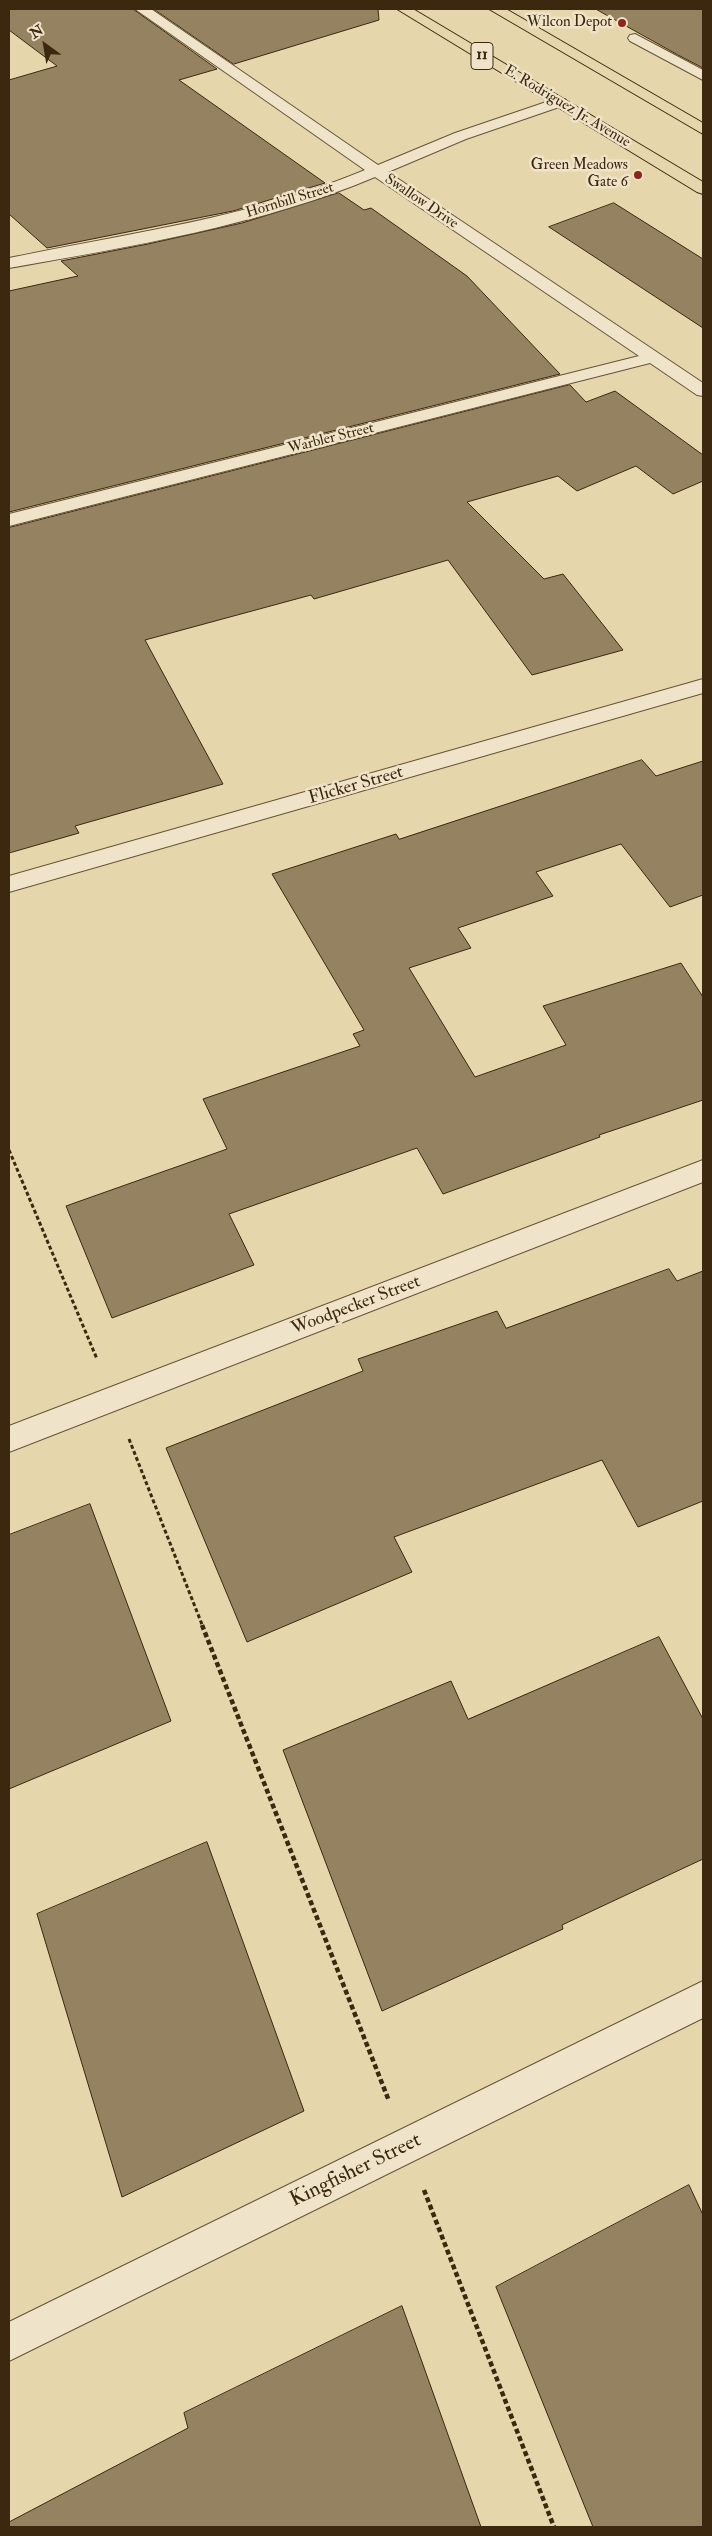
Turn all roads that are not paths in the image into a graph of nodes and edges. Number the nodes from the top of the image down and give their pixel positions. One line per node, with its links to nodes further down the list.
1 (142, 9): 8 (street, Swallow Drive)
2 (404, 9): 6 (main road, E. Rodriguez Jr. Avenue / 11)
3 (496, 9): 7 (main road)
4 (635, 38): 5 (street)
5 (703, 76)
6 (560, 102): 8 (street, Hornbill Street); 9 (main road, E. Rodriguez Jr. Avenue / 11)
7 (703, 129)
8 (378, 172): 10 (street, Hornbill Street); 11 (street, Swallow Drive)
9 (703, 189)
10 (11, 261)
11 (654, 357): 12 (street, Swallow Drive); 13 (street, Warbler Street)
12 (703, 391)
13 (9, 520)
14 (703, 686): 15 (street, Flicker Street)
15 (9, 884)
16 (703, 1171): 17 (street, Woodpecker Street)
17 (9, 1439)
18 (703, 1999): 19 (street, Kingfisher Street)
19 (9, 2342)

